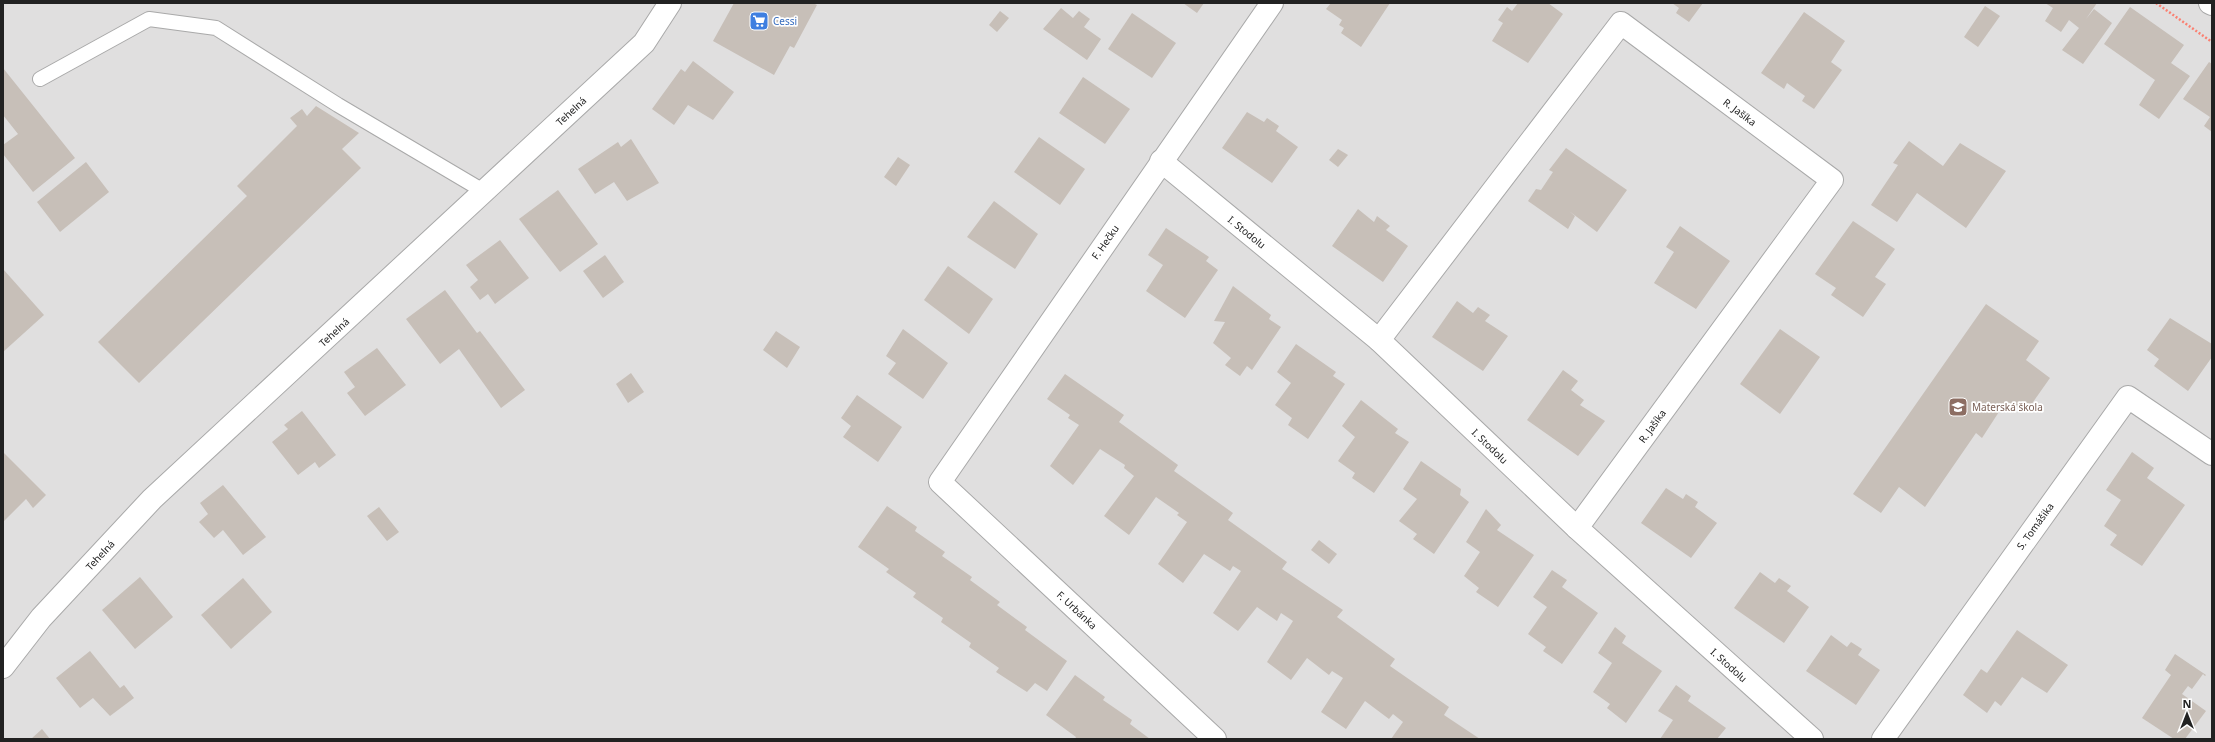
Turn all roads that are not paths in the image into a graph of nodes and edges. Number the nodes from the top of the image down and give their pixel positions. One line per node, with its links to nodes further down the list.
1 (670, 3): 5 (street, Tehelná)
2 (1272, 3): 4 (street, F. Hečku)
3 (40, 79): 5 (lane)
4 (1161, 161): 6 (street, I. Stodolu); 8 (street, F. Hečku)
5 (485, 192): 10 (street, Tehelná)
6 (1380, 340): 9 (street, I. Stodolu); 9 (street, R. Jašíka)
7 (2212, 454): 13 (street, S. Tomášika)
8 (940, 482): 11 (street, F. Urbánka)
9 (1578, 528): 12 (street, I. Stodolu)
10 (3, 667)
11 (1215, 739)
12 (1812, 739)
13 (1883, 739)

